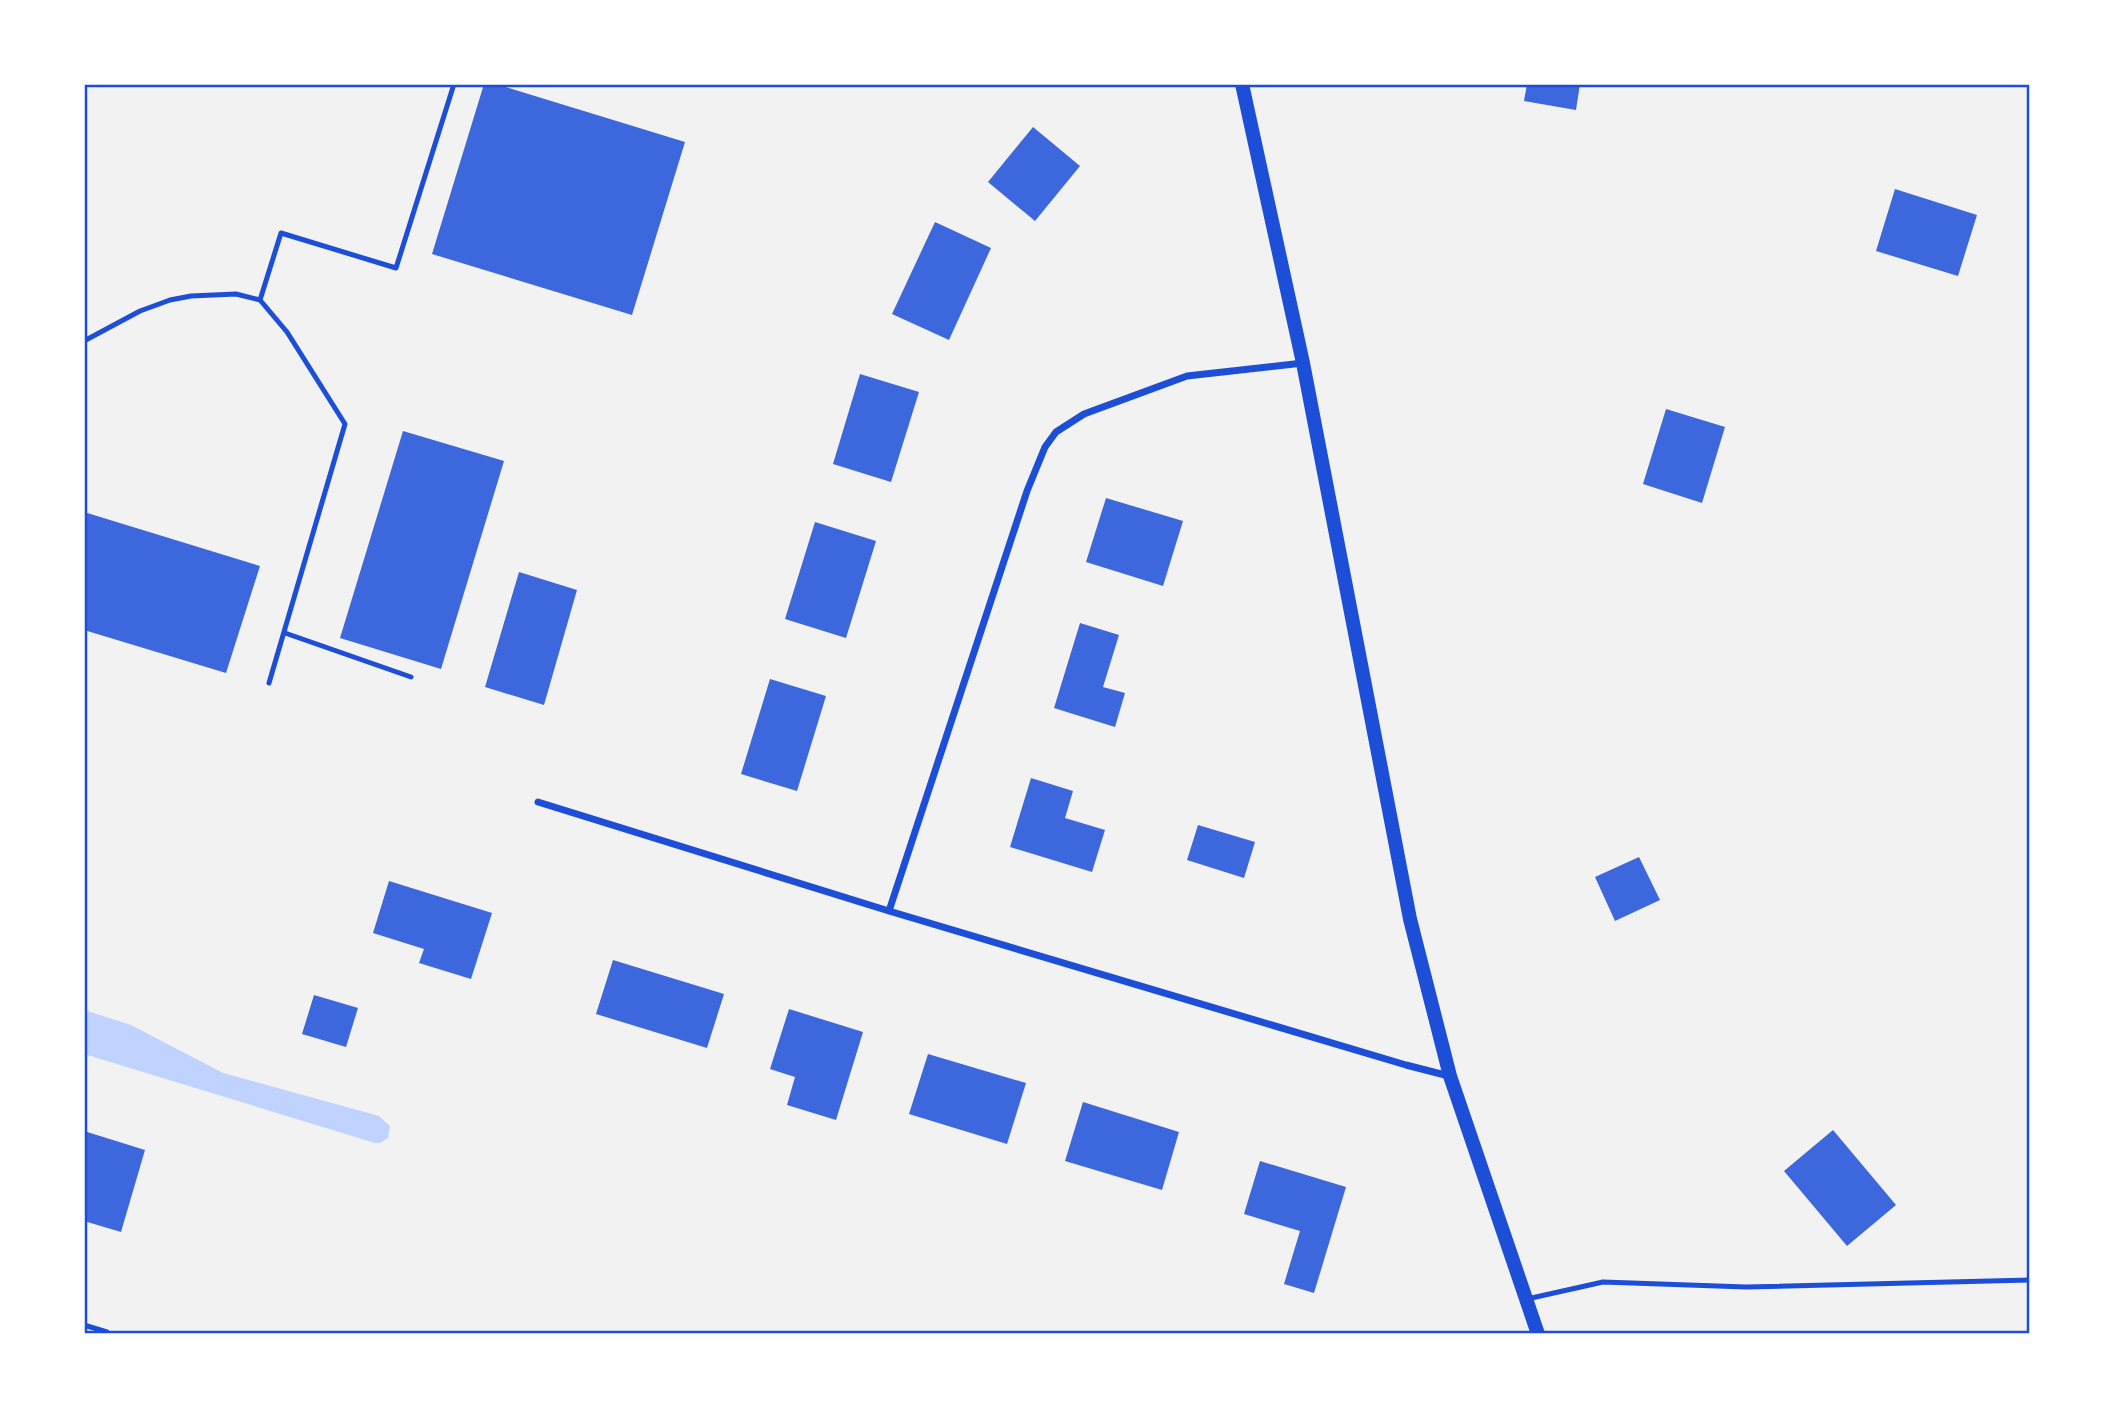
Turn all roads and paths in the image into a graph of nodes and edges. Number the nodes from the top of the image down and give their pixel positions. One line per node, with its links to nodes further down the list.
1 (454, 84): 3 (lane)
2 (1242, 84): 5 (main road)
3 (260, 300): 4 (lane); 6 (lane)
4 (84, 341)
5 (1303, 363): 10 (street); 11 (main road)
6 (285, 634): 7 (lane); 8 (lane)
7 (411, 677)
8 (269, 683)
9 (538, 802): 10 (street)
10 (890, 911): 11 (street)
11 (1450, 1076): 13 (main road)
12 (2030, 1280): 13 (lane)
13 (1527, 1299): 16 (main road)
14 (84, 1325): 15 (lane)
15 (107, 1334)
16 (1538, 1334)

